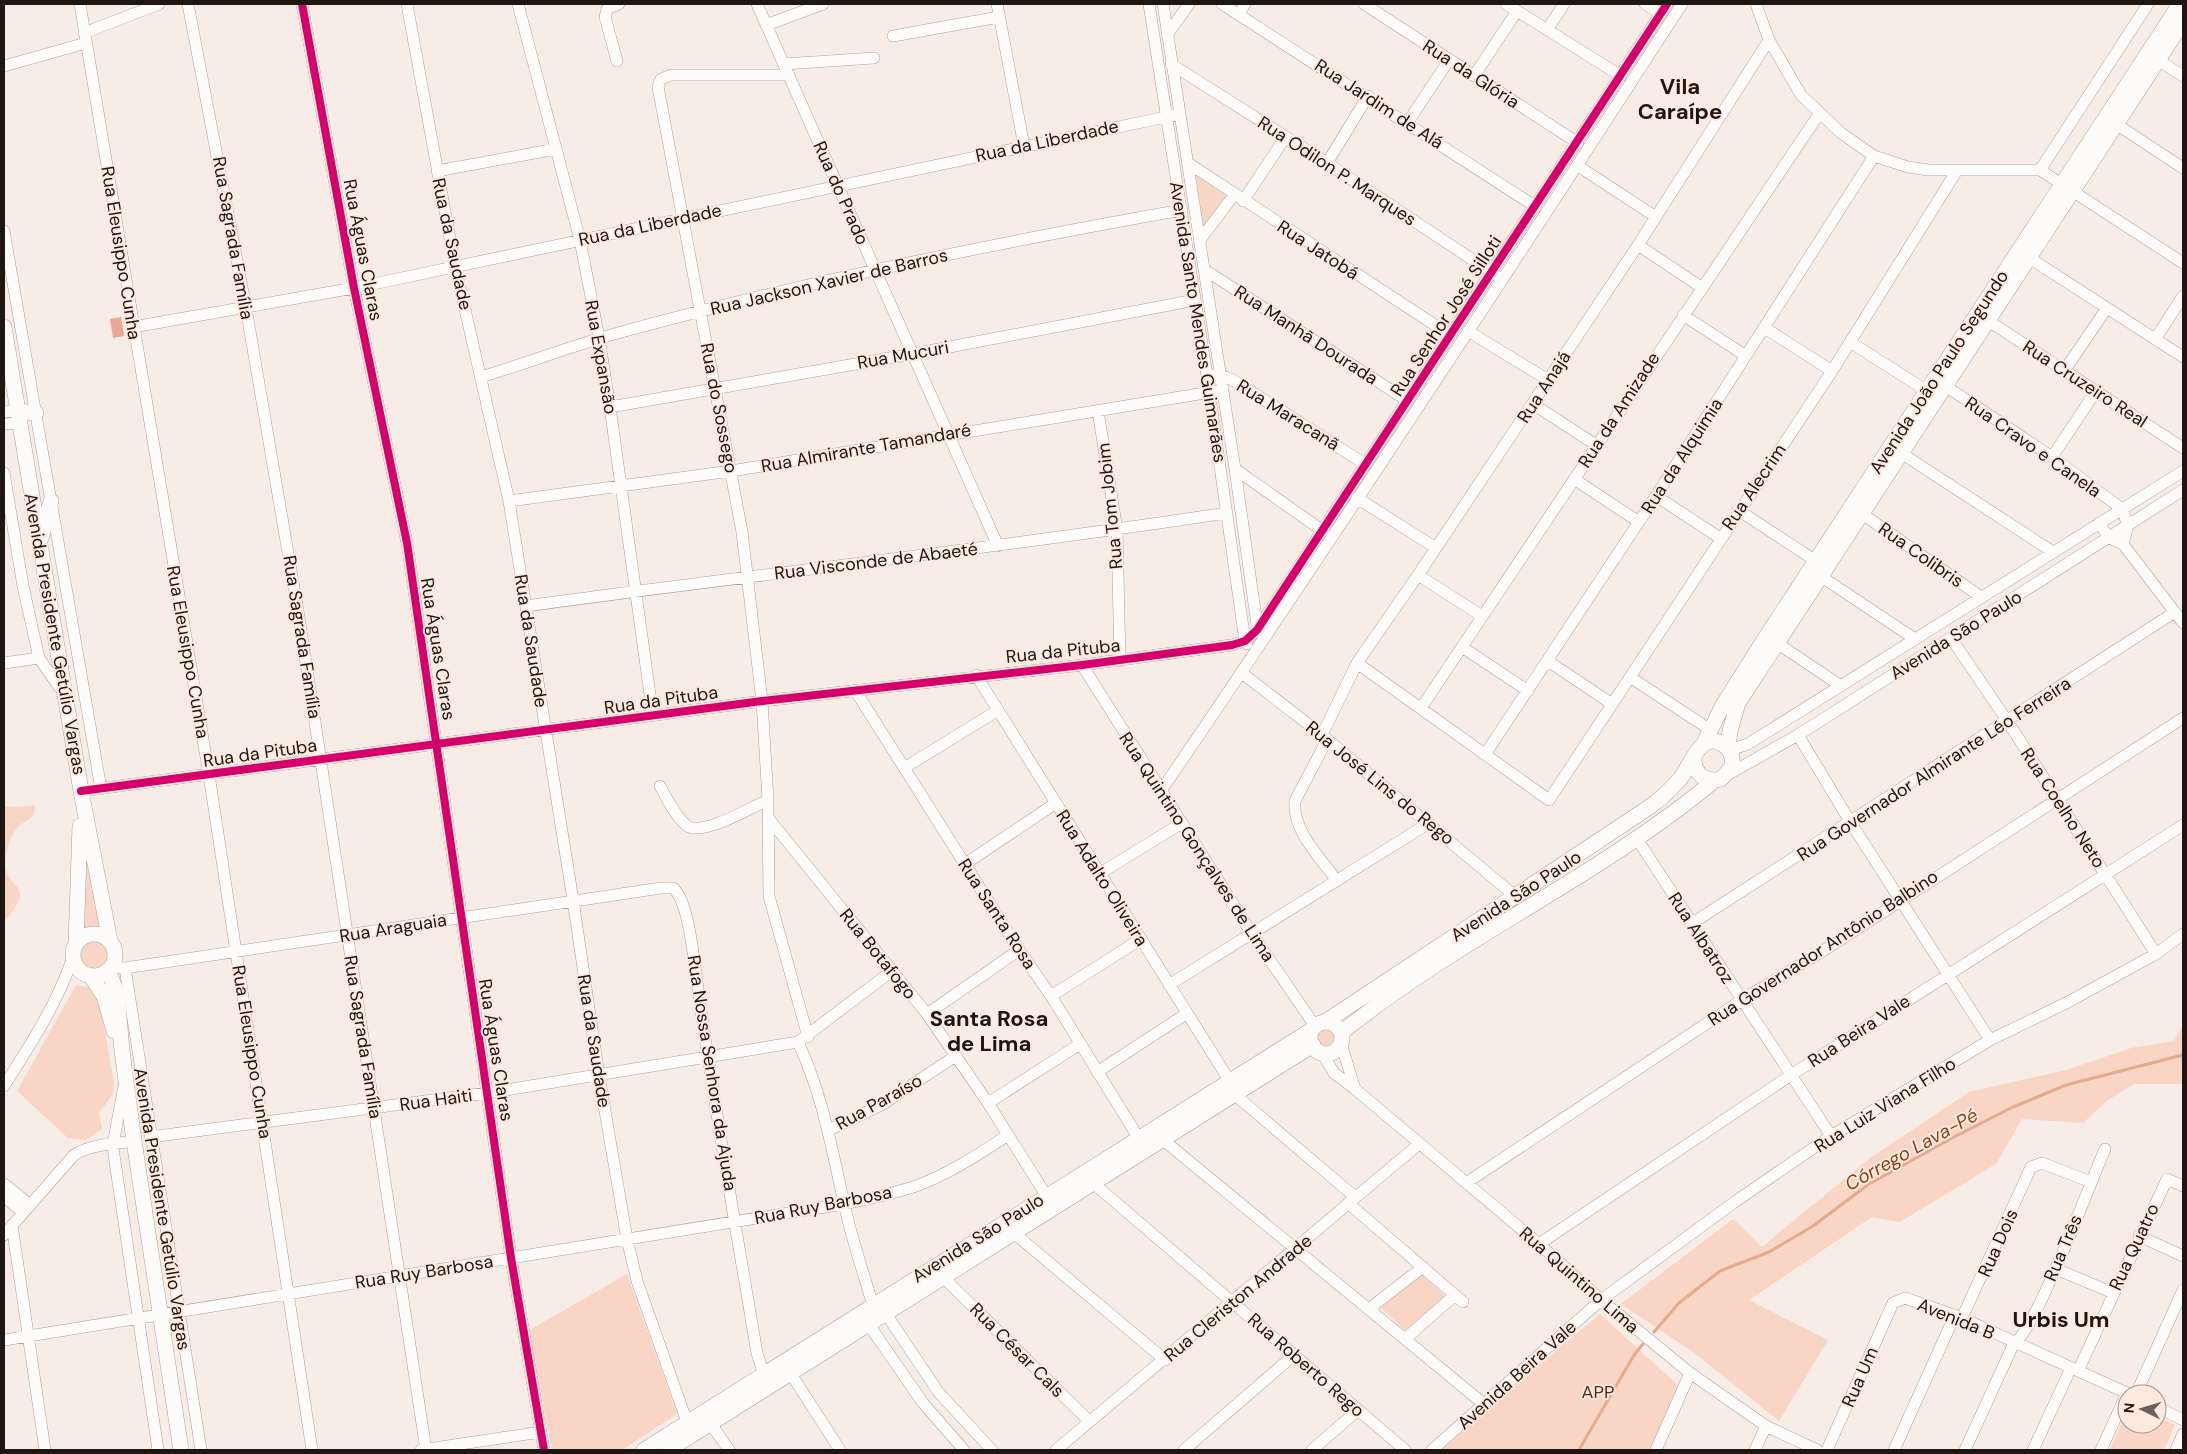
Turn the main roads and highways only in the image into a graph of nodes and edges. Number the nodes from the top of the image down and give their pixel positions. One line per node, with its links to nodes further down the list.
1 (2180, 4): 3 (main road, Avenida João Paulo Segundo)
2 (2183, 22): 3 (main road, Avenida João Paulo Segundo)
3 (2067, 187): 10 (main road, Avenida João Paulo Segundo); 10 (main road, Avenida João Paulo Segundo)
4 (4, 327): 7 (main road, Avenida Presidente Getúlio Vargas)
5 (4, 358): 7 (main road, Avenida Presidente Getúlio Vargas)
6 (36, 413): 7 (main road)
7 (12, 417): 9 (main road, Avenida Presidente Getúlio Vargas); 16 (main road, Avenida Presidente Getúlio Vargas)
8 (51, 501): 9 (main road)
9 (39, 542): 15 (main road, Avenida Presidente Getúlio Vargas)
10 (1815, 569): 11 (main road, Avenida João Paulo Segundo); 12 (main road, Avenida João Paulo Segundo)
11 (1706, 736): 12 (main road); 13 (main road, Avenida São Paulo)
12 (1729, 749): 14 (main road)
13 (1694, 758): 14 (main road); 19 (main road, Avenida São Paulo)
14 (1721, 778): 20 (main road, Avenida São Paulo)
15 (110, 941): 16 (main road); 17 (main road)
16 (74, 950): 18 (main road)
17 (114, 968): 18 (main road); 22 (main road, Avenida Presidente Getúlio Vargas)
18 (90, 975): 22 (main road, Avenida Presidente Getúlio Vargas)
19 (1318, 1026): 20 (main road); 21 (main road); 23 (main road, Avenida São Paulo)
20 (1341, 1038): 21 (main road, Avenida São Paulo)
21 (1317, 1049): 23 (main road, Avenida São Paulo)
22 (122, 1052): 24 (main road, Avenida Presidente Getúlio Vargas)
23 (1232, 1087): 25 (main road, Avenida São Paulo); 26 (main road, Avenida São Paulo)
24 (181, 1450)
25 (644, 1450)
26 (668, 1450)

